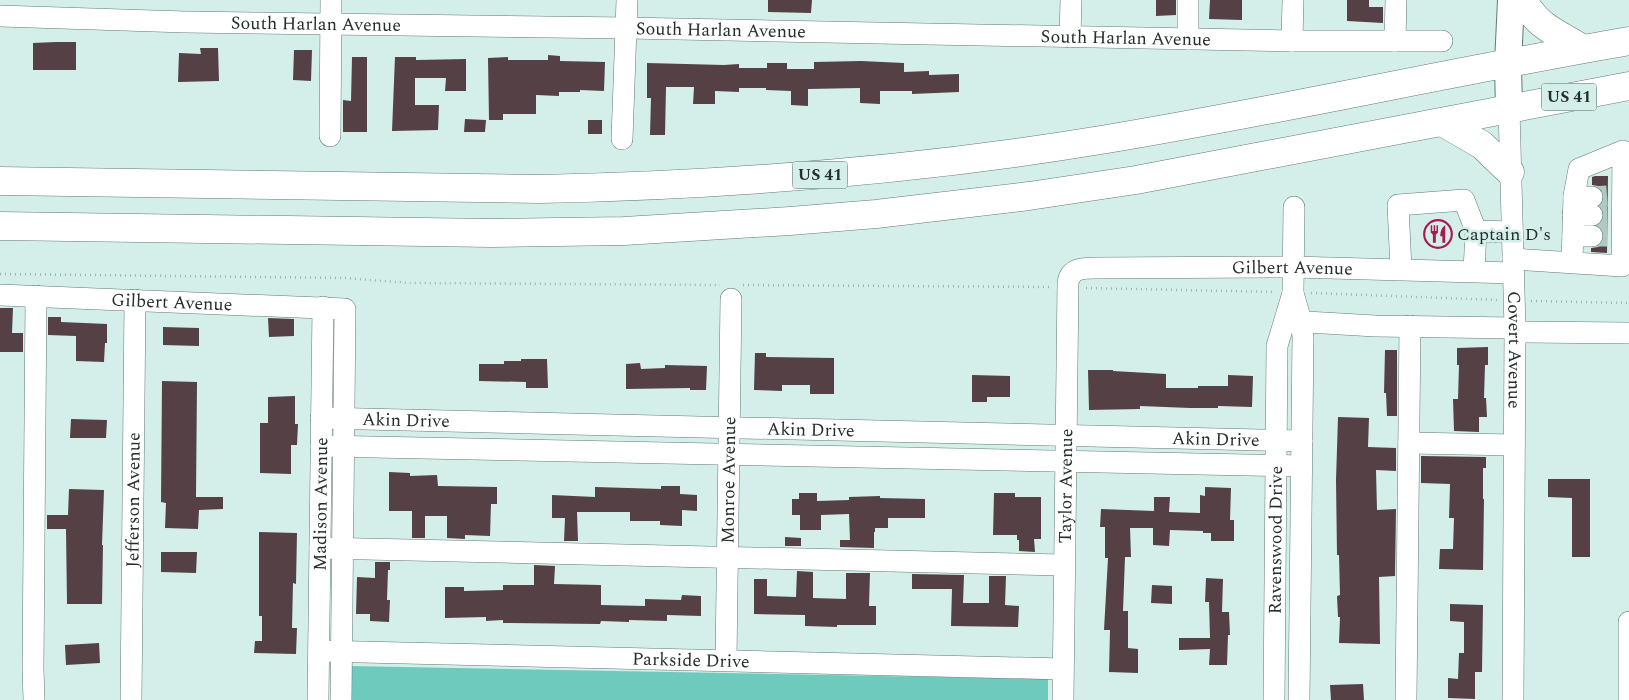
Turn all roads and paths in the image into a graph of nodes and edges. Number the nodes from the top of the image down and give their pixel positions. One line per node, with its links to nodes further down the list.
1 (331, 0): 10 (street)
2 (627, 0): 11 (street)
3 (1070, 0): 12 (street)
4 (1188, 0): 13 (street)
5 (1293, 0): 14 (street)
6 (1396, 0): 15 (street)
7 (1511, 0): 19 (main road, Covert Avenue)
8 (1523, 0): 18 (highway)
9 (0, 16): 10 (street, South Harlan Avenue)
10 (331, 24): 11 (street, South Harlan Avenue); 23 (street)
11 (626, 28): 12 (street, South Harlan Avenue); 24 (street)
12 (1070, 37): 13 (street, South Harlan Avenue)
13 (1188, 39): 14 (street, South Harlan Avenue)
14 (1292, 41): 15 (street, South Harlan Avenue)
15 (1395, 41): 16 (street, South Harlan Avenue)
16 (1442, 41)
17 (1629, 41): 18 (highway, US 41)
18 (1583, 49): 19 (highway, US 41)
19 (1508, 64): 21 (main road, Covert Avenue); 28 (highway, US 41)
20 (1629, 86): 21 (highway, US 41)
21 (1508, 109): 22 (highway, US 41); 26 (street, Covert Avenue)
22 (1442, 122): 26 (highway); 32 (highway, US 41)
23 (330, 136)
24 (622, 140)
25 (1626, 151): 29 (street); 29 (street)
26 (1510, 172): 34 (street, Covert Avenue)
27 (0, 181): 28 (highway, US 41)
28 (193, 185): 32 (highway)
29 (1599, 206): 35 (street); 35 (street)
30 (1294, 207): 41 (street, Ravenswood Drive)
31 (0, 226): 32 (highway, US 41)
32 (193, 230)
33 (1476, 231): 34 (street); 36 (street); 38 (street)
34 (1512, 232): 39 (street, Covert Avenue)
35 (1598, 236): 37 (street); 40 (street)
36 (1400, 262): 38 (street, Gilbert Avenue); 41 (street, Gilbert Avenue)
37 (1572, 262): 39 (street, Gilbert Avenue); 40 (street, Gilbert Avenue)
38 (1475, 265): 39 (street, Gilbert Avenue)
39 (1513, 266): 57 (street, Covert Avenue)
40 (1627, 266)
41 (1293, 267): 43 (street, Gilbert Avenue); 46 (street, Ravenswood Drive)
42 (0, 274): 45 (path)
43 (1077, 280): 46 (path); 62 (street, Taylor Avenue)
44 (1052, 287): 45 (path)
45 (732, 290): 61 (street, Monroe Avenue)
46 (1293, 293): 50 (path); 55 (street, Ravenswood Drive)
47 (0, 295): 48 (street, Gilbert Avenue)
48 (36, 296): 49 (street, Gilbert Avenue); 83 (street)
49 (135, 300): 53 (street, Gilbert Avenue); 84 (street, Jefferson Avenue)
50 (1501, 300)
51 (1525, 301): 52 (path)
52 (1629, 304)
53 (323, 307): 54 (street, Gilbert Avenue); 59 (street, Madison Avenue)
54 (344, 309): 60 (street, Madison Avenue)
55 (1292, 321): 56 (street); 63 (street, Ravenswood Drive); 64 (street, Ravenswood Drive)
56 (1410, 326): 57 (street); 65 (street)
57 (1515, 330): 58 (street); 68 (street, Covert Avenue)
58 (1629, 333)
59 (321, 418): 60 (street, Akin Drive); 66 (street, Madison Avenue)
60 (344, 419): 61 (street, Akin Drive); 67 (street, Madison Avenue)
61 (729, 428): 62 (street, Akin Drive); 69 (street, Monroe Avenue)
62 (1066, 436): 63 (street, Akin Drive); 70 (street, Taylor Avenue)
63 (1277, 441): 64 (street, Akin Drive); 71 (street, Ravenswood Drive)
64 (1302, 441): 72 (street, Ravenswood Drive)
65 (1409, 443): 68 (street); 90 (street)
66 (321, 446): 67 (street, Akin Drive); 73 (street, Madison Avenue)
67 (343, 446): 69 (street, Akin Drive); 74 (street, Madison Avenue)
68 (1514, 446): 91 (street, Covert Avenue)
69 (729, 454): 70 (street, Akin Drive); 75 (street, Monroe Avenue)
70 (1066, 461): 71 (street, Akin Drive); 76 (street, Taylor Avenue)
71 (1276, 465): 72 (street, Akin Drive); 88 (street, Ravenswood Drive)
72 (1301, 466): 89 (street, Ravenswood Drive)
73 (320, 548): 74 (street); 79 (street, Madison Avenue)
74 (342, 549): 75 (street); 80 (street, Madison Avenue)
75 (728, 558): 76 (street); 81 (street, Monroe Avenue)
76 (1064, 565): 82 (street, Taylor Avenue)
77 (1629, 622): 78 (street)
78 (1629, 645): 92 (street)
79 (319, 651): 80 (street, Parkside Drive); 85 (street, Madison Avenue)
80 (341, 651): 81 (street, Parkside Drive); 86 (street, Madison Avenue)
81 (726, 660): 82 (street, Parkside Drive)
82 (1063, 668): 87 (street, Taylor Avenue)
83 (34, 700)
84 (131, 700)
85 (318, 700)
86 (341, 700)
87 (1063, 700)
88 (1274, 700)
89 (1299, 700)
90 (1406, 700)
91 (1513, 700)
92 (1629, 700)

